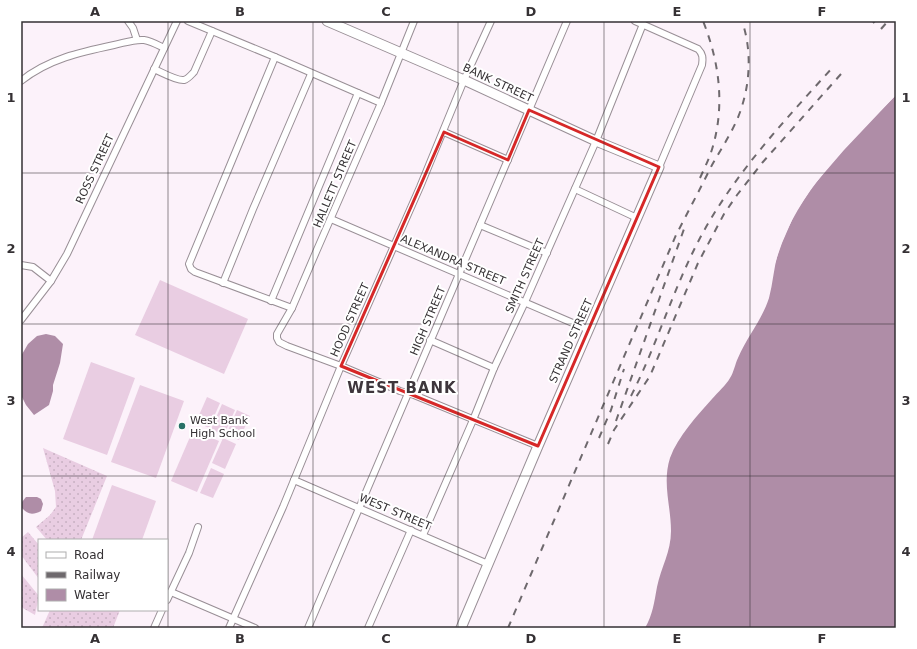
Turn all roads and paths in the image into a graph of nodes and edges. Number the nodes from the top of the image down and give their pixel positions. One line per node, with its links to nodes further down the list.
1 (128, 21): 11 (street)
2 (177, 21): 12 (street, ROSS STREET)
3 (188, 21): 10 (street)
4 (327, 21): 13 (street, BANK STREET)
5 (414, 21): 13 (street, HALLETT STREET)
6 (491, 21): 17 (street, HOOD STREET)
7 (567, 21): 21 (street, HIGH STREET)
8 (635, 21): 9 (street)
9 (643, 24): 23 (street, SMITH STREET); 25 (street, STRAND STREET)
10 (212, 31): 14 (street); 15 (street)
11 (137, 40): 12 (street); 18 (street)
12 (164, 48): 15 (street, ROSS STREET)
13 (402, 52): 17 (street, BANK STREET); 20 (street, HALLETT STREET)
14 (275, 57): 16 (street); 35 (street)
15 (154, 69): 34 (street, ROSS STREET)
16 (312, 74): 19 (street); 35 (street)
17 (464, 80): 21 (street, BANK STREET); 22 (street, HOOD STREET)
18 (21, 82)
19 (358, 93): 20 (street); 36 (street)
20 (381, 103): 28 (street, HALLETT STREET)
21 (529, 110): 23 (street, BANK STREET); 24 (street, HIGH STREET)
22 (444, 132): 24 (street); 30 (street, HOOD STREET)
23 (596, 140): 25 (street, BANK STREET); 26 (street, SMITH STREET)
24 (508, 160): 29 (street, HIGH STREET)
25 (659, 167): 27 (street, STRAND STREET)
26 (575, 189): 27 (street); 31 (street, SMITH STREET)
27 (637, 218): 40 (street, STRAND STREET)
28 (331, 219): 30 (street, ALEXANDRA STREET); 38 (street, HALLETT STREET)
29 (480, 225): 31 (street); 33 (street, HIGH STREET)
30 (395, 246): 33 (street, ALEXANDRA STREET); 42 (street, HOOD STREET)
31 (547, 253): 37 (street, SMITH STREET)
32 (21, 265): 34 (street)
33 (459, 274): 37 (street, ALEXANDRA STREET); 41 (street, HIGH STREET)
34 (51, 280): 39 (street, ROSS STREET)
35 (223, 282): 36 (street)
36 (271, 301): 38 (street)
37 (526, 302): 40 (street, ALEXANDRA STREET); 43 (street, SMITH STREET)
38 (292, 308): 42 (street, HALLETT STREET)
39 (21, 320)
40 (589, 330): 46 (street, STRAND STREET)
41 (430, 340): 43 (street); 44 (street, HIGH STREET)
42 (341, 366): 44 (street); 47 (street, HOOD STREET)
43 (494, 368): 45 (street, SMITH STREET)
44 (408, 394): 45 (street); 48 (street, HIGH STREET)
45 (473, 420): 46 (street); 51 (street, SMITH STREET)
46 (538, 446): 52 (street, STRAND STREET)
47 (294, 480): 48 (street, WEST STREET); 56 (street, HOOD STREET)
48 (360, 508): 50 (street, WEST STREET); 60 (street, HIGH STREET)
49 (198, 527): 53 (street)
50 (411, 530): 51 (street, WEST STREET); 61 (street)
51 (423, 535): 52 (street, WEST STREET)
52 (488, 564): 62 (street, STRAND STREET)
53 (171, 592): 54 (street); 56 (street)
54 (168, 598)
55 (162, 611): 57 (street)
56 (233, 619): 58 (street, HOOD STREET); 59 (street)
57 (154, 628)
58 (229, 628)
59 (255, 628)
60 (308, 628)
61 (368, 628)
62 (461, 628)

